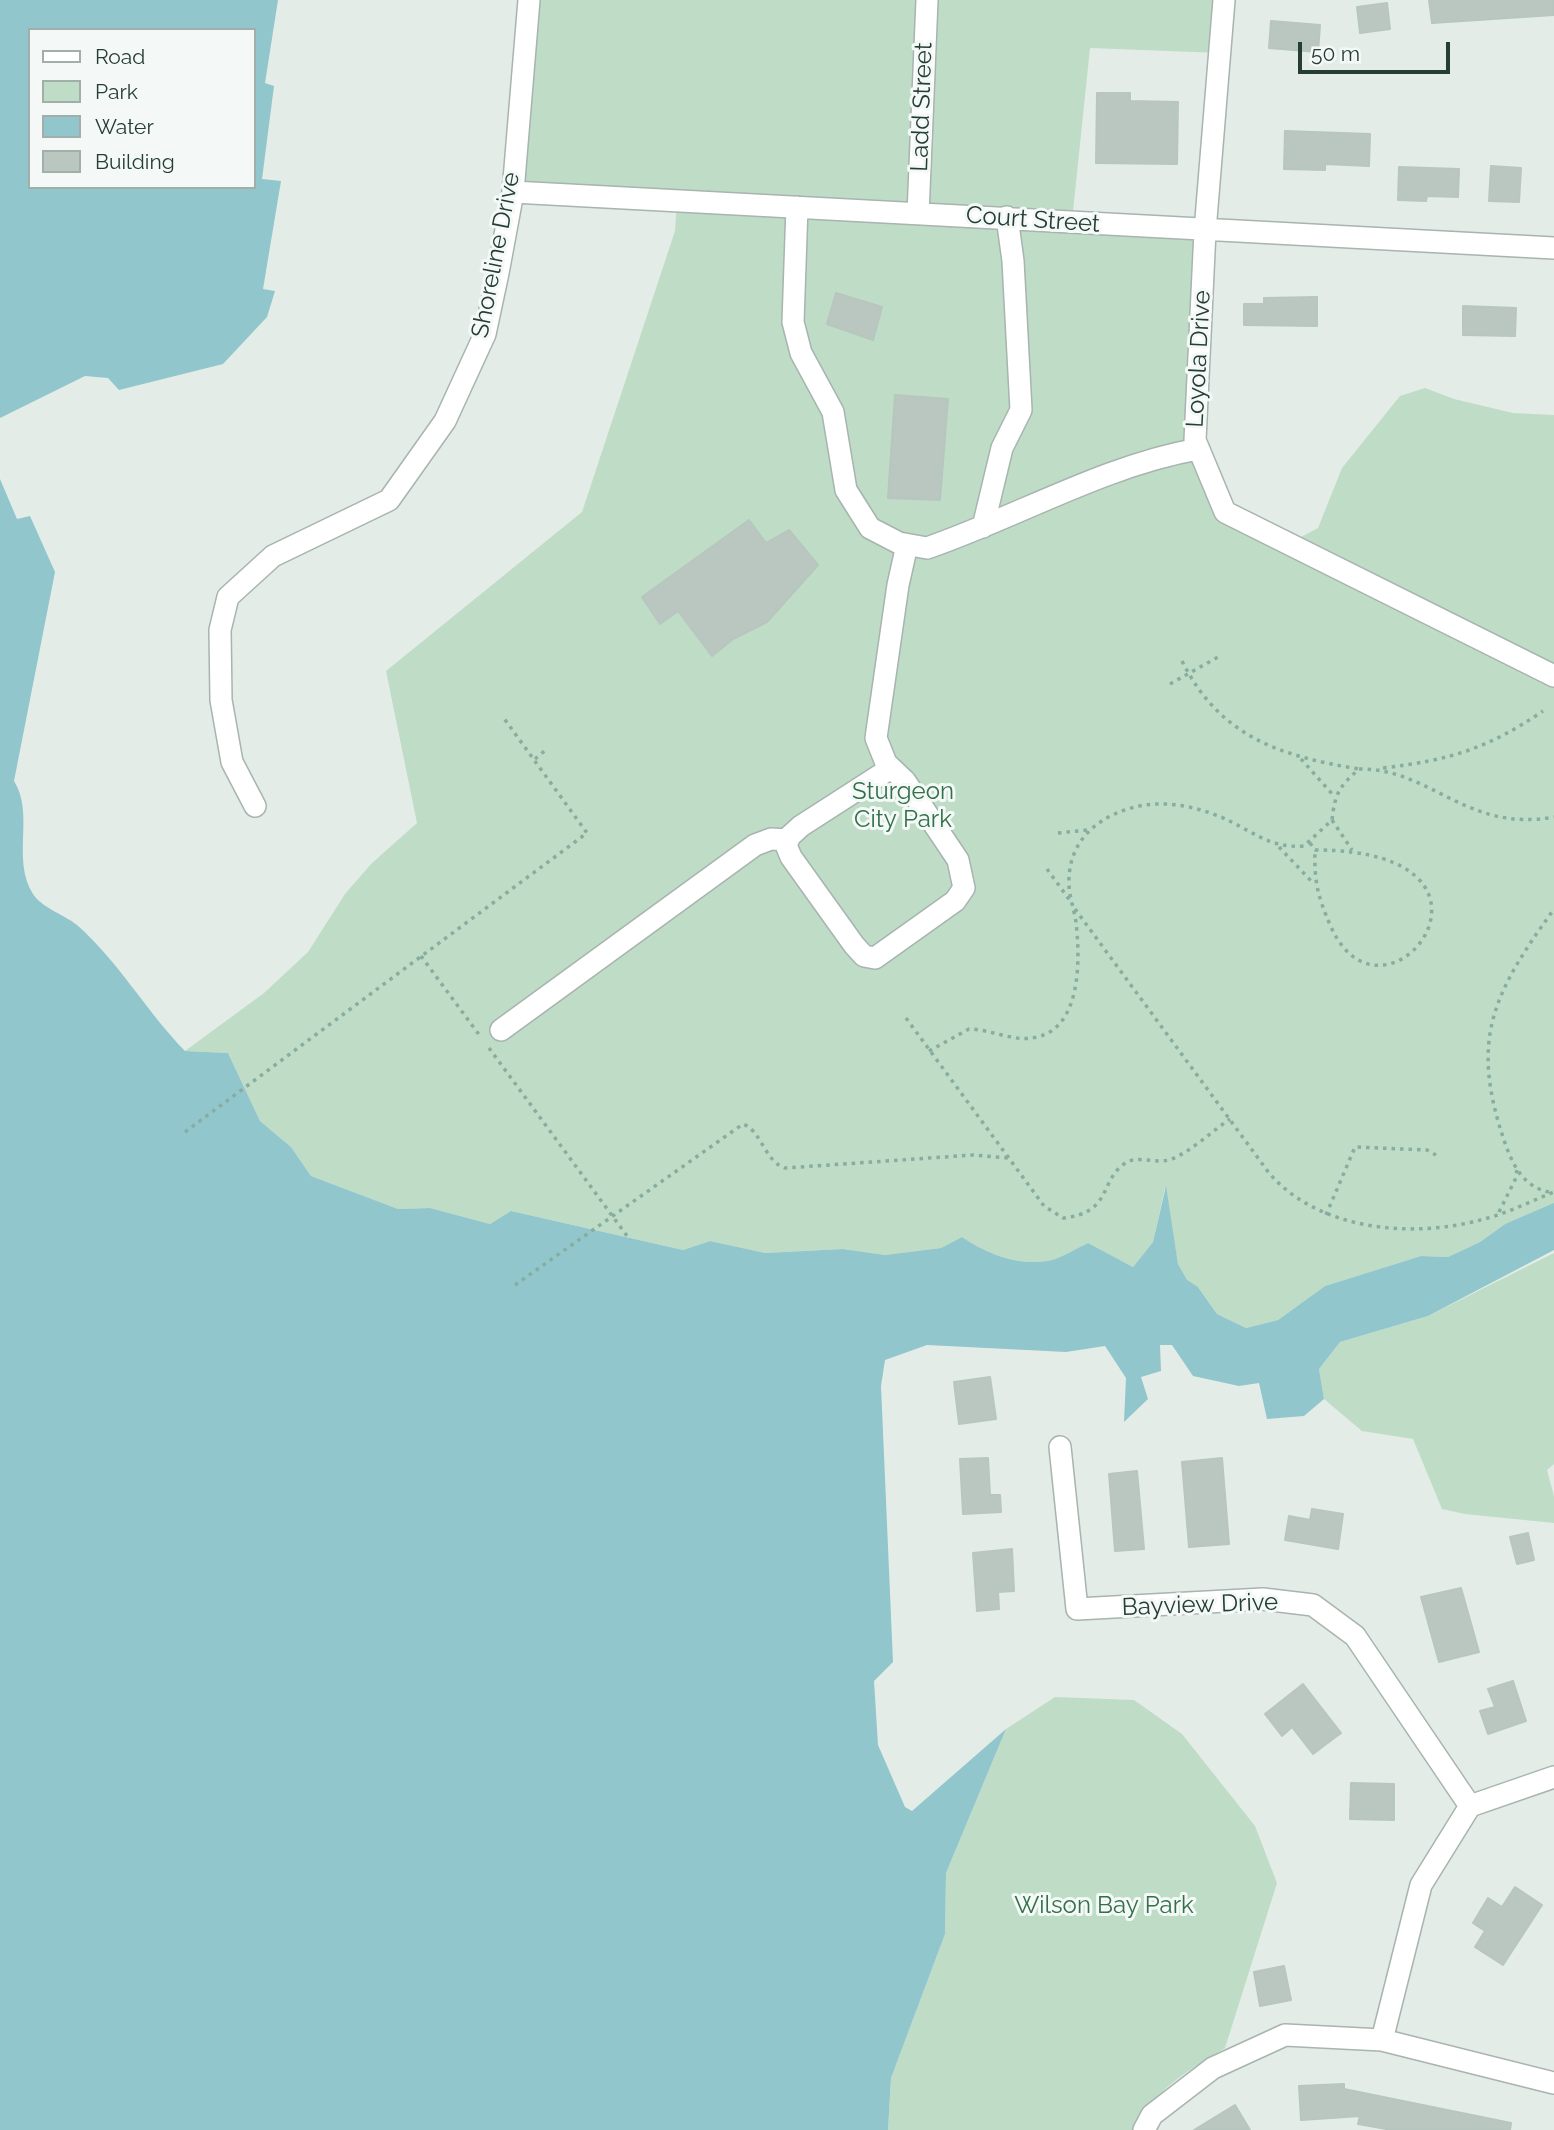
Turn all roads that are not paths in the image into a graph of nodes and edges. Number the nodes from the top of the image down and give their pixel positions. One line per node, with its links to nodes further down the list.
1 (529, 0): 4 (street, Shoreline Drive)
2 (927, 0): 6 (street, Ladd Street)
3 (1224, 0): 8 (street, Loyola Drive)
4 (513, 192): 5 (street, Court Street); 15 (street, Shoreline Drive)
5 (797, 207): 6 (street, Court Street); 12 (street)
6 (918, 214): 7 (street, Court Street)
7 (1007, 217): 8 (street, Court Street); 11 (street)
8 (1205, 231): 9 (street, Court Street); 10 (street, Loyola Drive)
9 (1554, 248)
10 (1198, 449): 11 (street); 13 (street, Loyola Drive)
11 (983, 527): 12 (street)
12 (907, 545): 14 (street)
13 (1554, 676)
14 (891, 768): 16 (street); 16 (street)
15 (255, 806)
16 (788, 840): 17 (street)
17 (501, 1030)
18 (1060, 1447): 20 (street, Bayview Drive)
19 (1554, 1777): 20 (street)
20 (1470, 1806): 21 (street)
21 (1382, 2040): 22 (street); 23 (street)
22 (1554, 2082)
23 (1144, 2130)

